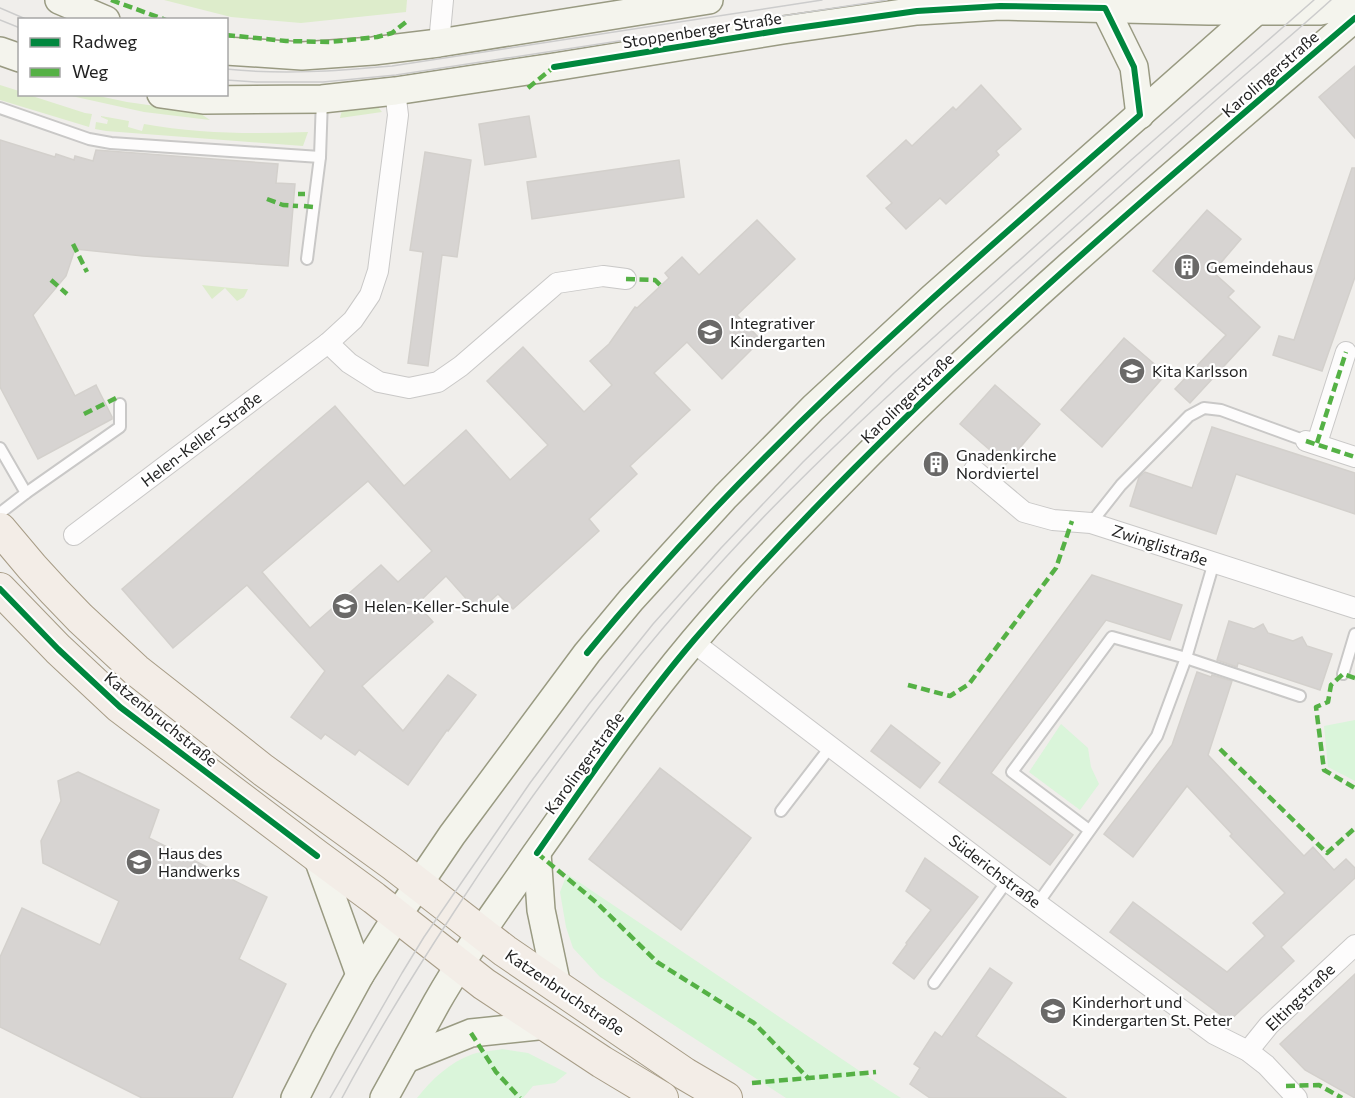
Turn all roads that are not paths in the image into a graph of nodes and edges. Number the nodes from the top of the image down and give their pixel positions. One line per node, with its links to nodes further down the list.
1 (59, 0): 7 (main road)
2 (443, 0): 9 (street)
3 (709, 0): 9 (main road, Stoppenberger Straße)
4 (1355, 3): 5 (main road, Stoppenberger Straße)
5 (1263, 6): 6 (main road, Stoppenberger Straße); 17 (main road)
6 (1105, 8): 13 (main road, Stoppenberger Straße); 17 (main road)
7 (101, 18)
8 (1355, 18): 37 (main road, Karolingerstraße)
9 (439, 43): 11 (main road, Stoppenberger Straße)
10 (0, 51): 12 (main road)
11 (228, 51)
12 (18, 57)
13 (394, 92): 15 (main road, Stoppenberger Straße); 21 (street, Helen-Keller-Straße)
14 (175, 96): 15 (main road, Stoppenberger Straße)
15 (322, 99): 18 (lane)
16 (0, 108): 18 (lane)
17 (1140, 115): 47 (main road)
18 (320, 157): 19 (lane)
19 (307, 259)
20 (626, 279): 21 (street)
21 (328, 343): 32 (street, Helen-Keller-Straße)
22 (1346, 352): 24 (street)
23 (120, 404): 28 (lane)
24 (1312, 442): 26 (street); 30 (lane)
25 (0, 448): 28 (lane)
26 (1355, 457)
27 (974, 470): 30 (street, Zwinglistraße)
28 (26, 493): 29 (lane)
29 (0, 513)
30 (1091, 523): 33 (street, Zwinglistraße)
31 (0, 529): 47 (main road, Katzenbruchstraße)
32 (74, 535)
33 (1214, 562): 35 (street, Zwinglistraße); 38 (lane)
34 (0, 589): 45 (main road, Katzenbruchstraße)
35 (1355, 608)
36 (1355, 633): 39 (lane)
37 (693, 642): 41 (street, Süderichstraße); 44 (main road, Karolingerstraße)
38 (1186, 658): 40 (lane); 43 (lane); 43 (lane)
39 (1343, 674)
40 (1300, 696)
41 (831, 746): 42 (lane); 46 (street, Süderichstraße)
42 (781, 811)
43 (1089, 830): 48 (lane)
44 (537, 854): 50 (main road, Karolingerstraße); 55 (main road)
45 (317, 856): 49 (main road, Katzenbruchstraße); 53 (main road)
46 (1007, 880): 48 (street, Süderichstraße); 54 (lane)
47 (419, 884): 49 (main road); 50 (main road, Katzenbruchstraße)
48 (1038, 903): 57 (street, Süderichstraße)
49 (397, 916): 52 (main road, Katzenbruchstraße); 53 (main road)
50 (481, 933): 52 (main road, Karolingerstraße); 55 (main road, Katzenbruchstraße)
51 (1355, 945): 57 (street, Eltingstraße)
52 (460, 966): 56 (main road, Katzenbruchstraße); 58 (main road, Karolingerstraße)
53 (360, 975): 59 (main road)
54 (934, 983)
55 (557, 986): 62 (main road, Katzenbruchstraße)
56 (547, 1025): 58 (main road); 61 (main road, Katzenbruchstraße)
57 (1248, 1051): 63 (street, Süderichstraße)
58 (406, 1059): 60 (main road, Karolingerstraße)
59 (295, 1098)
60 (384, 1098)
61 (662, 1098)
62 (726, 1098)
63 (1297, 1098)

